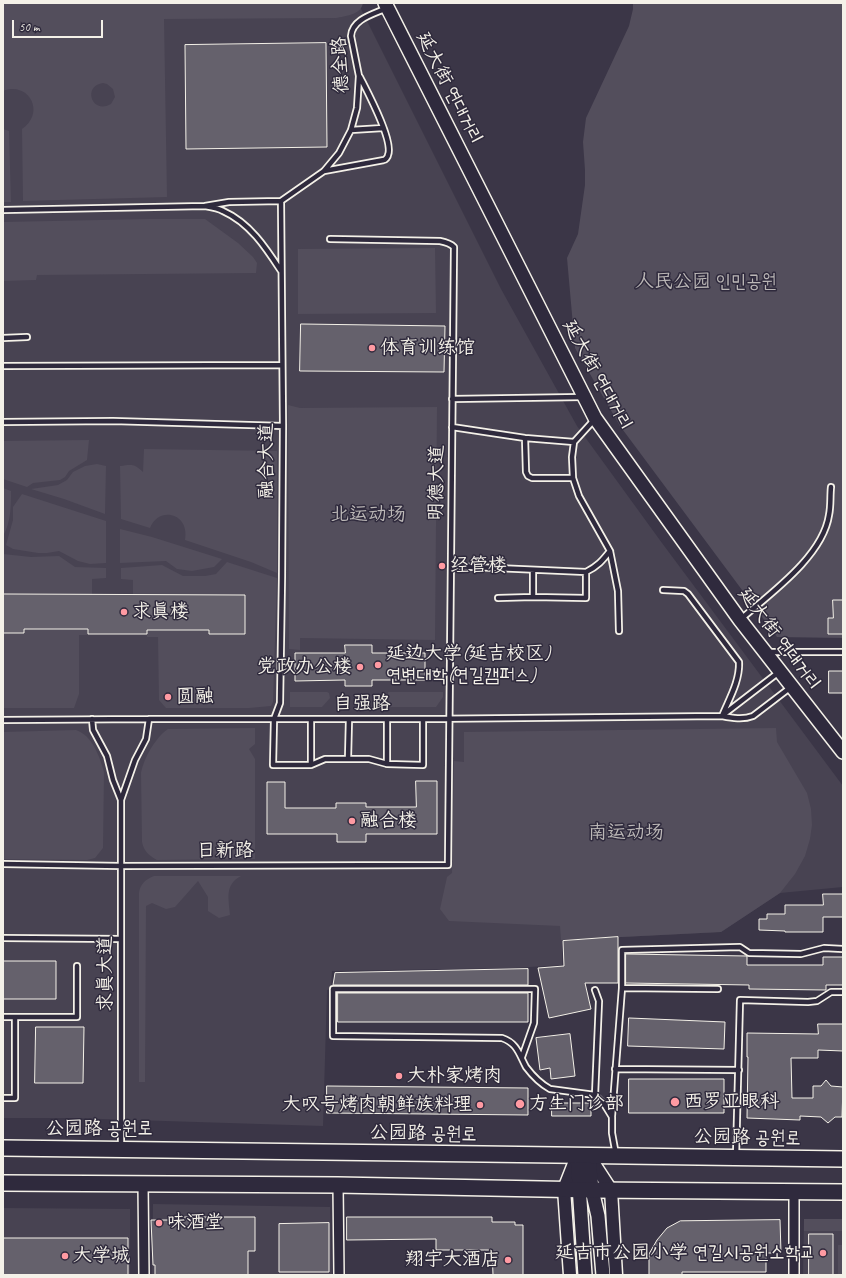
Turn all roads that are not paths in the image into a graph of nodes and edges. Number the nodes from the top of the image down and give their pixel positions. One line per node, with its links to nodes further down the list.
1 (386, 5): 2 (lane, 德全路); 15 (main road, 延大街 연대거리)
2 (359, 76): 3 (lane); 4 (lane, 德全路)
3 (383, 128): 4 (lane); 5 (lane)
4 (351, 130): 5 (lane, 德全路)
5 (324, 171): 6 (lane, 德全路)
6 (281, 201): 7 (lane); 10 (lane, 融合大道)
7 (205, 206): 8 (lane); 10 (lane)
8 (3, 210)
9 (330, 239): 16 (lane, 明德大道)
10 (282, 272): 13 (lane, 融合大道)
11 (27, 337): 12 (lane)
12 (3, 338)
13 (281, 365): 14 (lane); 19 (lane, 融合大道)
14 (3, 366)
15 (583, 397): 16 (lane); 17 (main road, 延大街 연대거리)
16 (452, 399): 20 (lane, 明德大道)
17 (595, 418): 22 (lane); 32 (main road, 延大街 연대거리)
18 (3, 422): 19 (lane)
19 (283, 426): 41 (lane, 融合大道)
20 (452, 427): 21 (lane); 26 (lane, 明德大道)
21 (524, 438): 22 (lane); 23 (lane)
22 (574, 442): 23 (lane)
23 (573, 478): 25 (lane)
24 (831, 487): 32 (lane)
25 (610, 551): 28 (lane); 33 (lane)
26 (451, 566): 27 (lane); 46 (lane, 明德大道)
27 (533, 570): 28 (lane); 30 (lane)
28 (586, 572): 30 (lane)
29 (663, 590): 38 (lane)
30 (533, 597): 31 (lane)
31 (498, 598)
32 (740, 620): 34 (main road, 延大街 연대거리)
33 (619, 631)
34 (765, 652): 35 (lane); 36 (main road, 延大街 연대거리)
35 (843, 652)
36 (780, 671): 37 (main road, 延大街 연대거리); 38 (lane)
37 (791, 686): 38 (lane, 自强路); 48 (main road, 延大街 연대거리)
38 (722, 716): 46 (lane, 自强路)
39 (92, 719): 40 (lane, 自强路); 47 (lane, 自强路); 52 (lane)
40 (149, 719): 41 (lane, 自强路); 52 (lane)
41 (274, 719): 42 (lane, 自强路); 51 (lane, 融合大道)
42 (312, 719): 43 (lane, 自强路); 51 (lane)
43 (349, 719): 44 (lane, 自强路); 49 (lane)
44 (387, 719): 45 (lane, 自强路); 50 (lane)
45 (423, 719): 46 (lane, 自强路); 50 (lane)
46 (449, 719): 54 (lane, 明德大道)
47 (3, 720)
48 (843, 752)
49 (348, 759): 50 (lane); 51 (lane)
50 (387, 764)
51 (311, 765)
52 (121, 800): 55 (lane, 求真大道)
53 (3, 864): 55 (lane, 日新路)
54 (448, 865): 55 (lane, 日新路)
55 (121, 866): 57 (lane, 求真大道)
56 (3, 938): 57 (lane)
57 (121, 939): 73 (lane, 求真大道)
58 (843, 949): 60 (lane)
59 (77, 966): 65 (lane)
60 (622, 988): 61 (lane); 67 (lane)
61 (718, 989)
62 (595, 990): 69 (lane)
63 (843, 992): 68 (lane)
64 (3, 1017): 65 (lane)
65 (15, 1017): 70 (lane)
66 (522, 1057): 66 (lane); 69 (lane)
67 (615, 1068): 68 (lane); 71 (lane)
68 (739, 1070): 76 (lane)
69 (595, 1095): 71 (lane)
70 (3, 1098)
71 (612, 1118): 75 (lane)
72 (3, 1148): 73 (main road, 公园路 공원로)
73 (121, 1149): 74 (main road, 公园路 공원로)
74 (583, 1156): 75 (main road, 公园路 공원로); 81 (main road); 82 (street)
75 (616, 1156): 76 (main road, 公园路 공원로)
76 (736, 1158): 77 (main road, 公园路 공원로)
77 (843, 1159)
78 (3, 1183): 79 (main road)
79 (143, 1184): 80 (main road); 85 (street)
80 (338, 1185): 81 (main road); 86 (street)
81 (578, 1189): 82 (main road); 87 (street); 88 (main road); 89 (main road)
82 (611, 1190): 83 (main road); 90 (street)
83 (794, 1191): 84 (main road); 91 (street)
84 (843, 1192)
85 (144, 1275)
86 (339, 1275)
87 (570, 1275)
88 (585, 1275)
89 (603, 1275)
90 (616, 1275)
91 (794, 1275)

